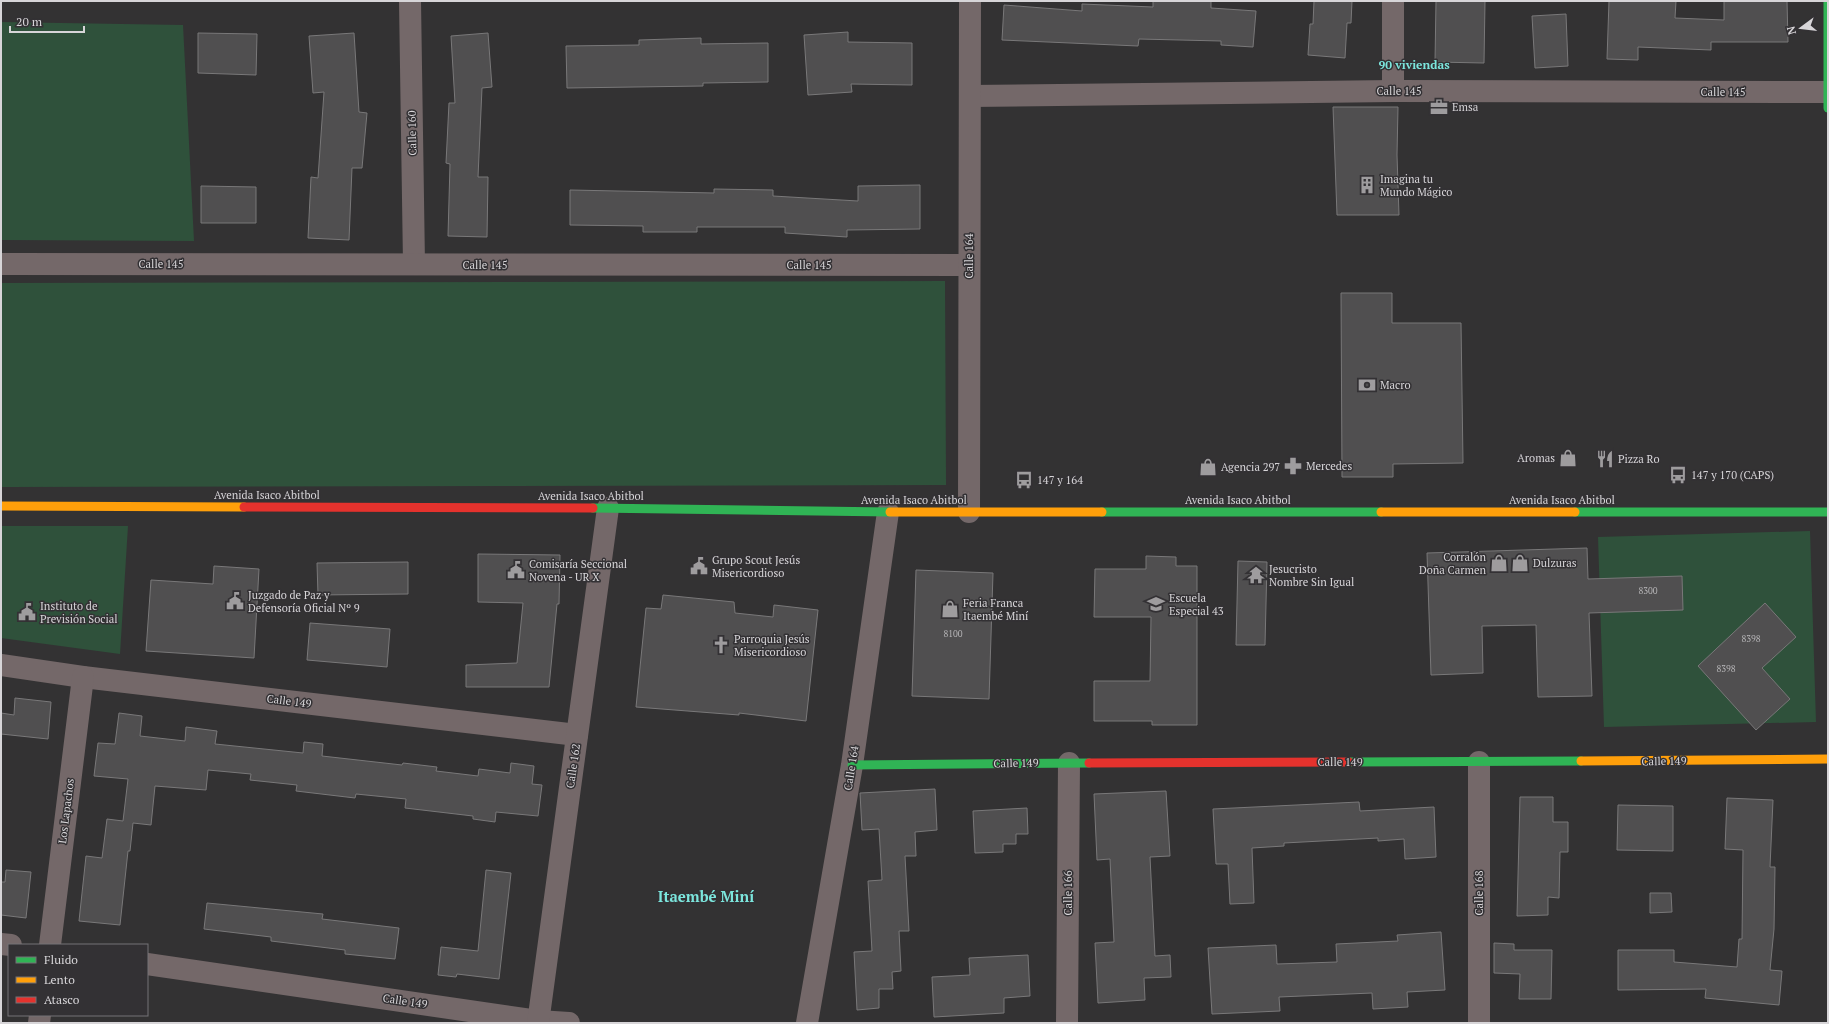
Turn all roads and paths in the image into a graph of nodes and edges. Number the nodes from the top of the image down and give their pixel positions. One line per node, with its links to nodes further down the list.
1 (410, 1): 10 (street, Calle 160)
2 (970, 1): 7 (street, Calle 164)
3 (1393, 1): 5 (street)
4 (1828, 1): 6 (main road)
5 (1393, 91): 6 (street, Calle 145); 7 (street, Calle 145)
6 (1828, 92): 8 (main road)
7 (970, 96): 11 (street, Calle 164)
8 (1828, 108)
9 (1, 264): 10 (street, Calle 145)
10 (414, 264): 11 (street, Calle 145)
11 (968, 265): 15 (street, Calle 164)
12 (1, 506): 13 (main road, Avenida Isaco Abitbol)
13 (608, 508): 14 (main road, Avenida Isaco Abitbol); 19 (street, Calle 162)
14 (888, 512): 15 (main road, Avenida Isaco Abitbol); 23 (street, Calle 164)
15 (969, 512): 16 (main road, Avenida Isaco Abitbol)
16 (1828, 512)
17 (1, 665): 18 (street, Calle 149)
18 (83, 677): 19 (street, Calle 149); 24 (street, Los Lapachos)
19 (577, 735): 26 (street, Calle 162)
20 (1828, 759): 21 (main road, Calle 149)
21 (1479, 762): 22 (main road, Calle 149); 30 (street, Calle 168)
22 (1069, 763): 23 (main road, Calle 149); 29 (street, Calle 166)
23 (852, 765): 28 (street, Calle 164)
24 (50, 944)
25 (148, 964): 26 (street, Calle 149)
26 (538, 1022): 27 (street, Calle 149)
27 (569, 1023)
28 (807, 1023)
29 (1067, 1023)
30 (1479, 1023)

